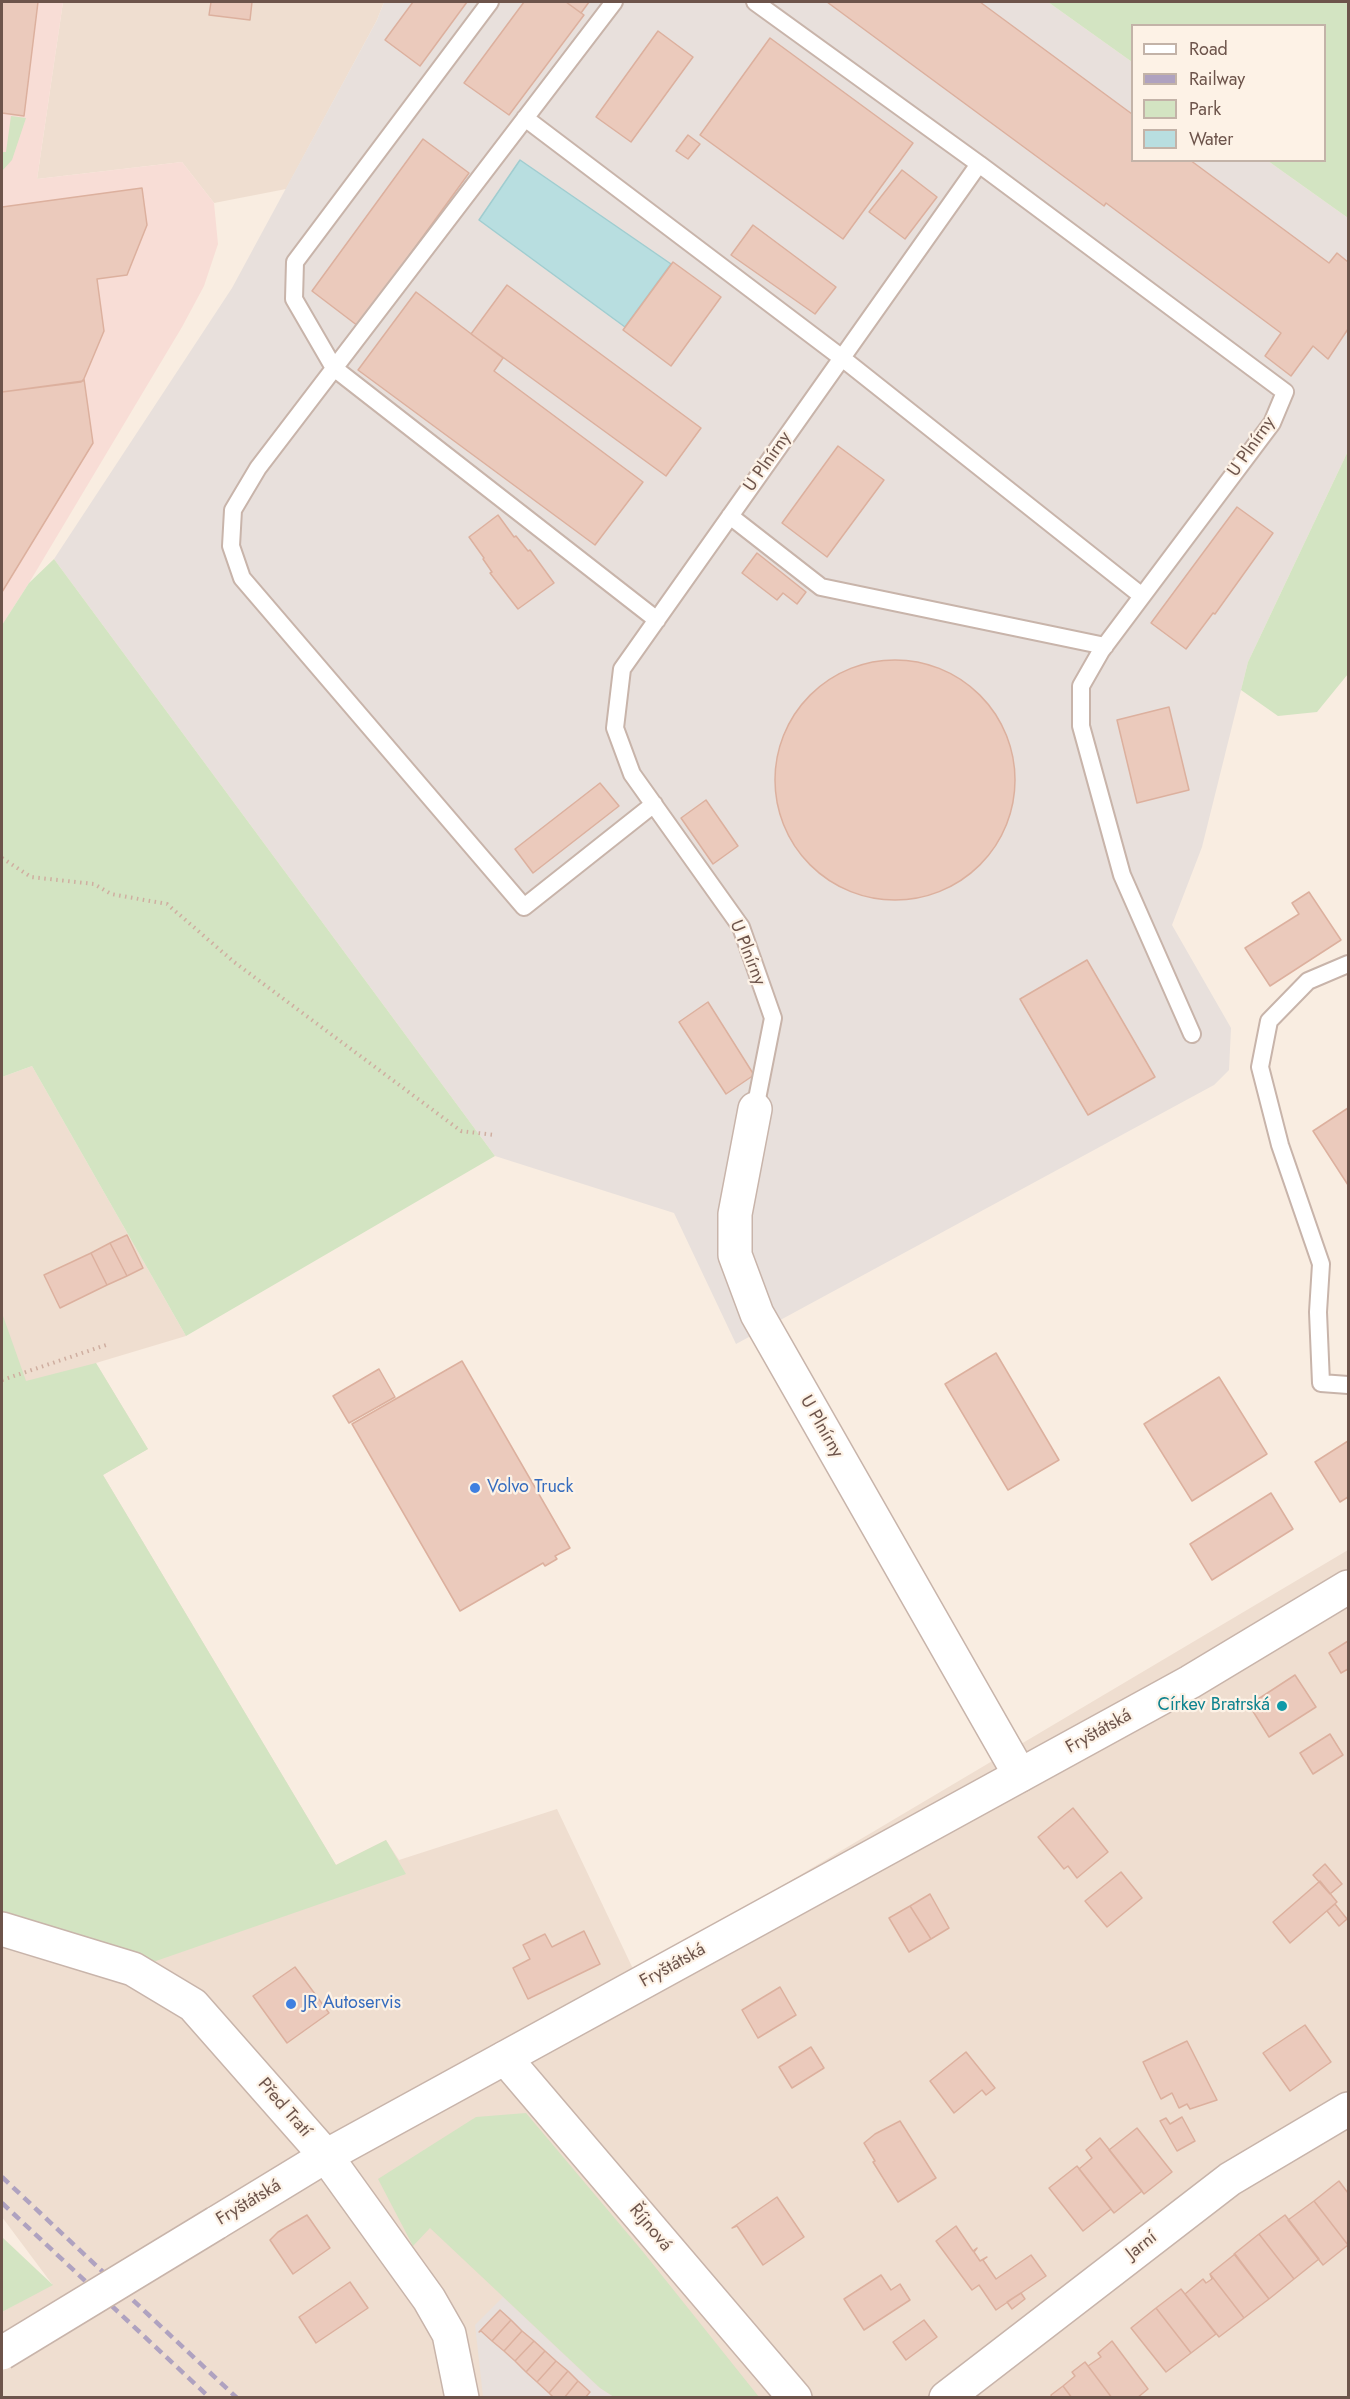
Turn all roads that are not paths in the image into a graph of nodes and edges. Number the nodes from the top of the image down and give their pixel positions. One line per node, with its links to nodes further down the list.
1 (490, 2): 7 (lane)
2 (614, 2): 4 (lane)
3 (755, 2): 5 (lane, U Plnírny)
4 (525, 118): 6 (lane); 7 (lane)
5 (979, 164): 6 (lane, U Plnírny); 9 (lane, U Plnírny)
6 (842, 358): 8 (lane, U Plnírny); 9 (lane)
7 (334, 368): 10 (lane); 12 (lane)
8 (730, 516): 10 (lane, U Plnírny); 11 (lane)
9 (1142, 596): 11 (lane, U Plnírny)
10 (657, 620): 12 (lane, U Plnírny)
11 (1105, 646): 14 (lane, U Plnírny)
12 (654, 804): 15 (lane, U Plnírny)
13 (1348, 964): 16 (lane)
14 (1192, 1034)
15 (755, 1109): 18 (street, U Plnírny)
16 (1348, 1385)
17 (1348, 1587): 18 (street, Fryštátská)
18 (1020, 1775): 20 (street, Fryštátská)
19 (2, 1929): 22 (street, Před Tratí)
20 (505, 2058): 22 (street, Fryštátská); 25 (street, Říjnová)
21 (1348, 2109): 26 (street, Jarní)
22 (326, 2156): 23 (street, Fryštátská, bridge); 24 (street, Před Tratí)
23 (2, 2353)
24 (462, 2397)
25 (795, 2397)
26 (946, 2397)

